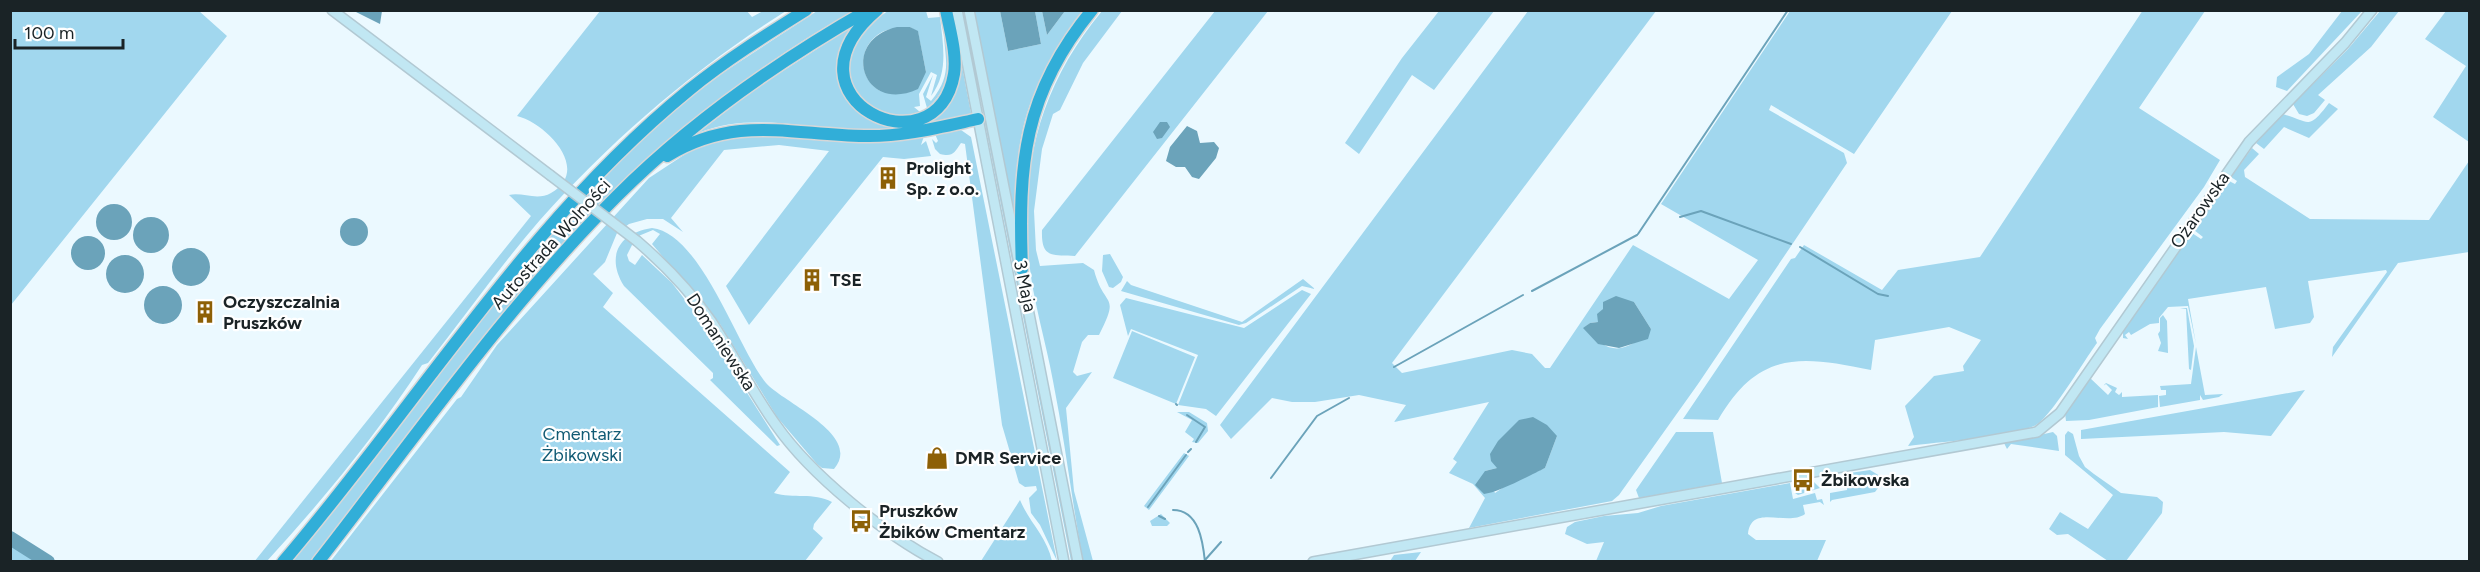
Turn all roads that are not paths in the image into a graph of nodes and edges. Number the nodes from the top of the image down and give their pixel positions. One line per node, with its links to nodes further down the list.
1 (806, 10): 15 (highway, Autostrada Wolności)
2 (868, 10): 12 (highway, Autostrada Wolności)
3 (877, 10): 4 (highway)
4 (946, 10)
5 (957, 10): 11 (main road, 3 Maja)
6 (969, 10): 10 (main road, 3 Maja)
7 (1092, 10): 13 (highway)
8 (2372, 10): 21 (main road, Ożarowska)
9 (335, 13): 14 (main road, Domaniewska, bridge)
10 (987, 101): 11 (main road); 13 (main road, 3 Maja)
11 (978, 119): 12 (highway); 19 (main road, 3 Maja)
12 (643, 171): 16 (highway, Autostrada Wolności)
13 (1022, 269): 20 (main road, 3 Maja)
14 (917, 551): 17 (main road, Domaniewska); 18 (main road, Domaniewska)
15 (284, 561)
16 (318, 561)
17 (927, 561)
18 (938, 561)
19 (1064, 561)
20 (1078, 561)
21 (1313, 561)

